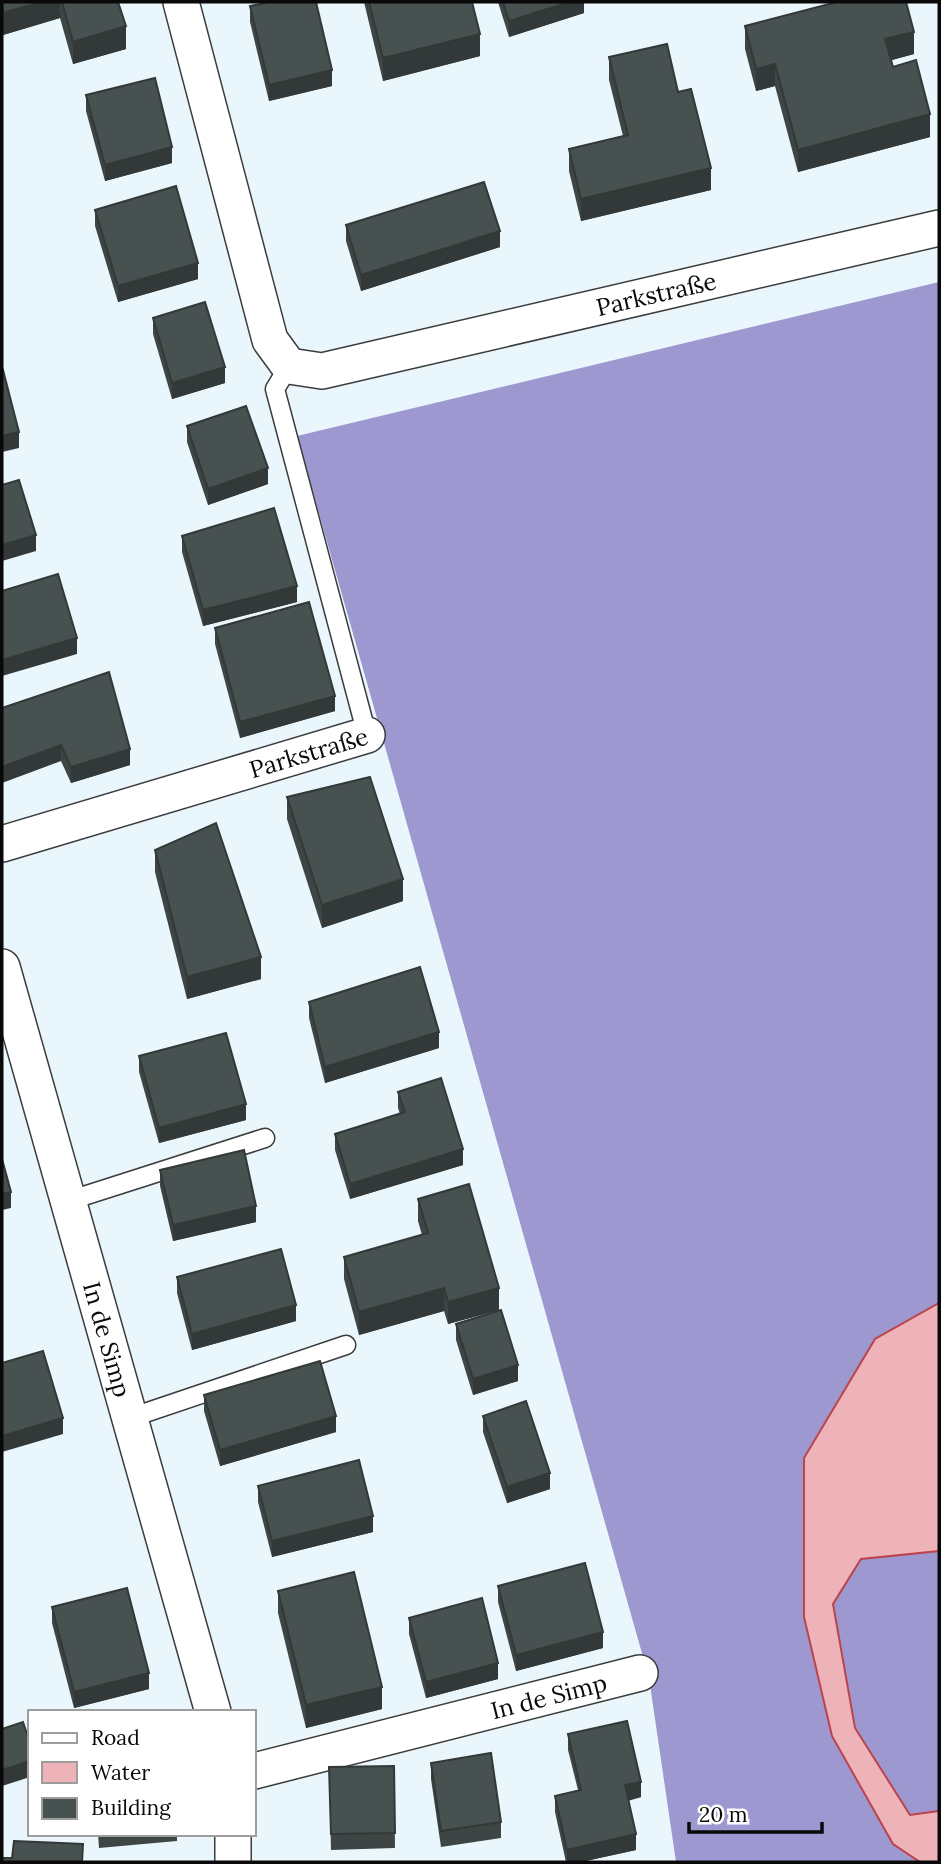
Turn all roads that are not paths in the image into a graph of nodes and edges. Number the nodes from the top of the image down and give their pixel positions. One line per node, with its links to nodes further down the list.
1 (181, 2): 3 (street)
2 (939, 228): 3 (street, Parkstraße)
3 (289, 366): 4 (lane, Parkstraße)
4 (368, 735): 5 (street, Parkstraße)
5 (2, 844)
6 (2, 967): 8 (street, In de Simp)
7 (265, 1138): 8 (lane)
8 (68, 1200): 10 (street, In de Simp)
9 (346, 1345): 10 (lane)
10 (130, 1418): 12 (street, In de Simp)
11 (640, 1673): 13 (street, In de Simp)
12 (212, 1710)
13 (256, 1770)
14 (233, 1836): 15 (street)
15 (233, 1862)

